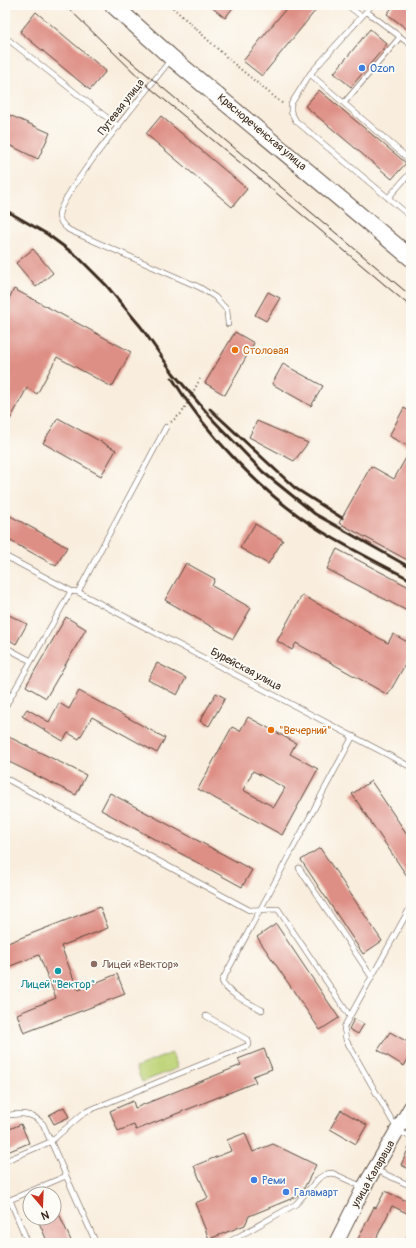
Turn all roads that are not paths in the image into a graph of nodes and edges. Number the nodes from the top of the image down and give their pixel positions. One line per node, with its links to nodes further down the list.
1 (114, 5): 9 (main road, Краснореченская улица)
2 (347, 5): 5 (lane)
3 (372, 5): 4 (lane)
4 (366, 11): 5 (lane); 6 (lane)
5 (361, 16): 10 (lane)
6 (400, 36): 8 (lane); 11 (lane)
7 (5, 37): 12 (lane)
8 (411, 45)
9 (172, 58): 12 (lane, Путевая улица); 17 (main road, Краснореченская улица)
10 (310, 74): 11 (lane); 15 (lane)
11 (344, 103): 13 (lane)
12 (119, 127): 18 (lane, Путевая улица)
13 (411, 161)
14 (411, 172): 15 (lane)
15 (388, 198): 16 (lane)
16 (411, 217)
17 (411, 258)
18 (228, 324)
19 (166, 427): 22 (lane)
20 (5, 556): 21 (lane, Бурейская улица)
21 (71, 591): 22 (lane, Бурейская улица); 24 (lane)
22 (78, 592): 26 (lane, Бурейская улица)
23 (5, 647): 24 (lane)
24 (31, 661): 25 (lane)
25 (5, 707)
26 (353, 736): 27 (lane, Бурейская улица); 31 (lane)
27 (411, 767)
28 (5, 778): 31 (lane)
29 (299, 868): 32 (lane)
30 (411, 906): 32 (lane)
31 (260, 910): 33 (lane); 34 (lane)
32 (372, 976): 34 (lane)
33 (262, 1010)
34 (349, 1015): 38 (lane)
35 (206, 1016): 40 (lane)
36 (411, 1106): 38 (street, улица Калараша)
37 (5, 1116): 40 (lane)
38 (398, 1131): 39 (lane); 42 (street, улица Калараша)
39 (411, 1137)
40 (50, 1142): 41 (lane); 43 (lane)
41 (5, 1161)
42 (375, 1169): 44 (lane); 45 (street, улица Калараша)
43 (66, 1176): 46 (lane); 49 (lane)
44 (411, 1186)
45 (364, 1187): 50 (lane); 51 (street, улица Калараша)
46 (7, 1201): 48 (lane)
47 (411, 1234): 52 (lane)
48 (28, 1243)
49 (96, 1243)
50 (228, 1243)
51 (336, 1243)
52 (406, 1243)

